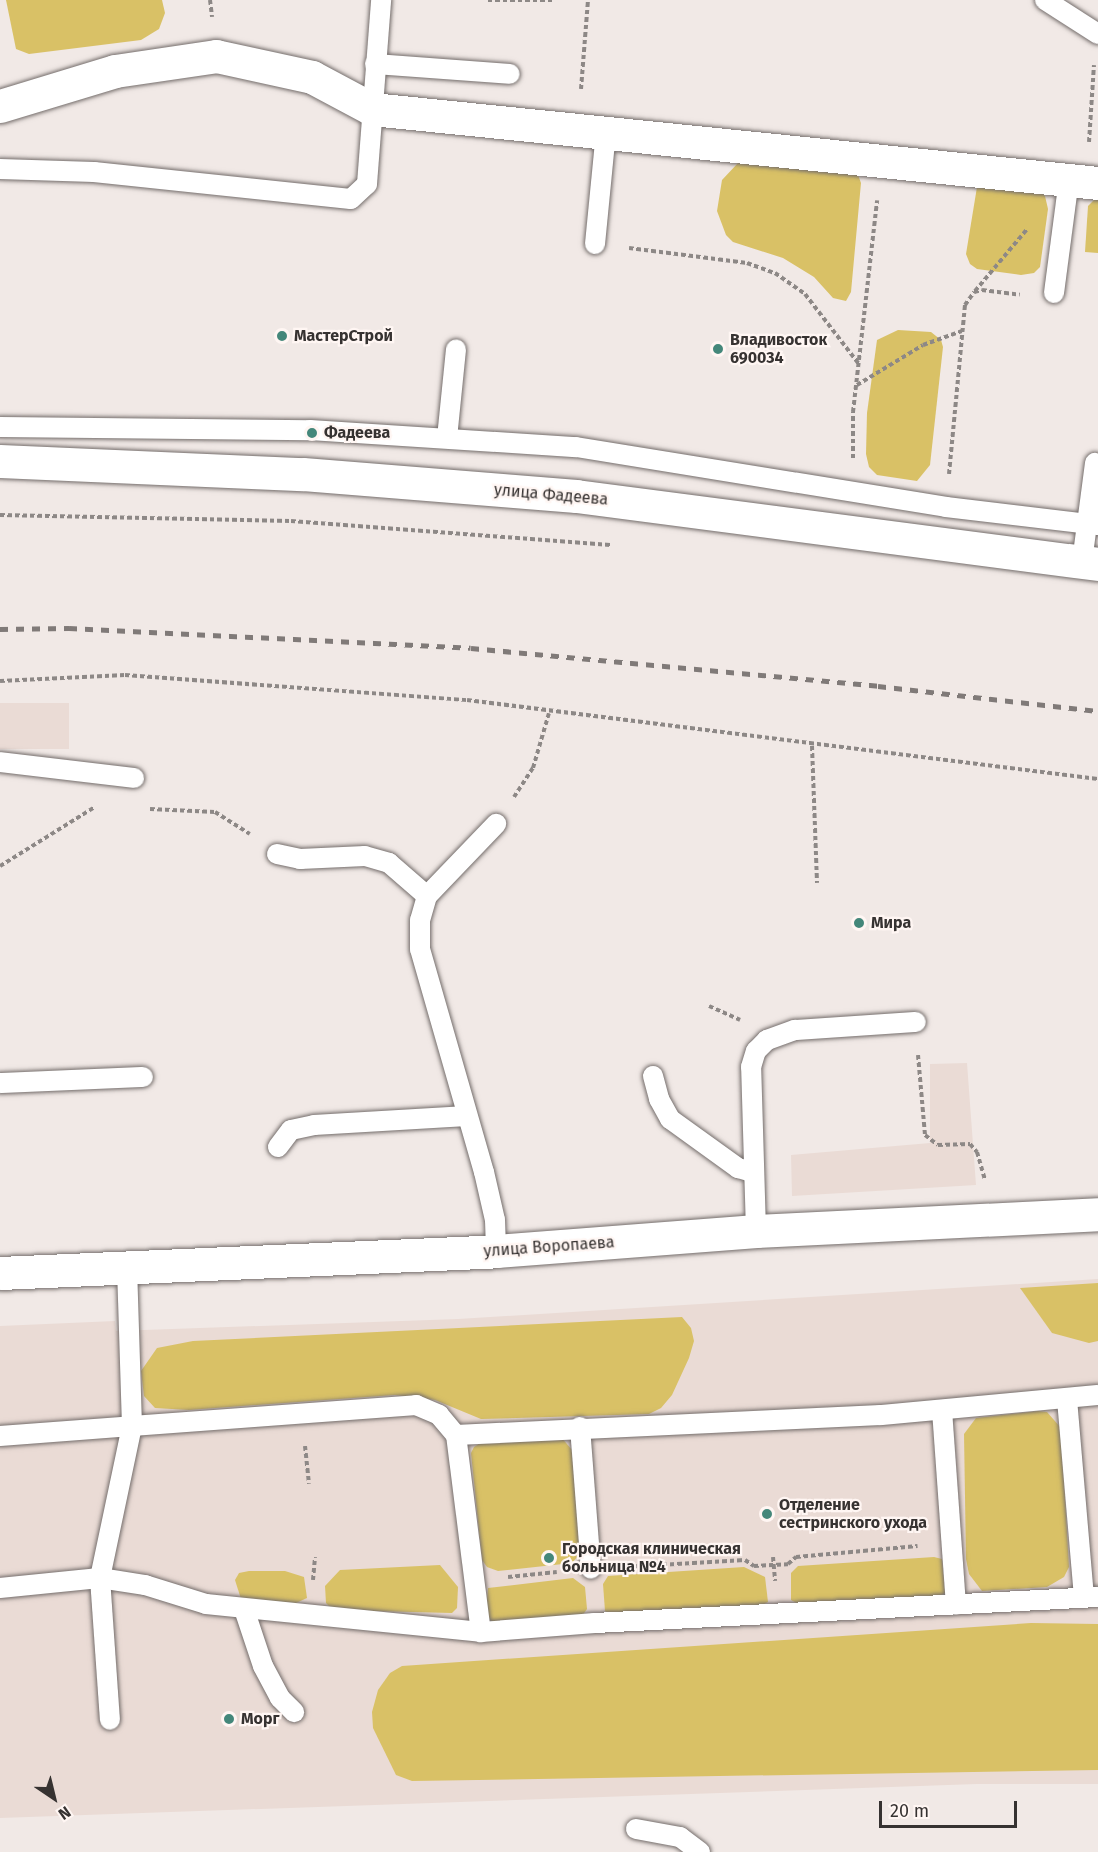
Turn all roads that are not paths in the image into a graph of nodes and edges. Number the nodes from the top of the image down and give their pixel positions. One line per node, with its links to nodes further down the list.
1 (381, 0): 4 (lane)
2 (1045, 0): 3 (lane)
3 (1097, 34)
4 (375, 64): 5 (lane); 7 (lane)
5 (510, 74)
6 (0, 106): 7 (main road)
7 (372, 109): 8 (main road); 9 (lane)
8 (592, 131): 10 (main road); 11 (lane)
9 (0, 169)
10 (1084, 181): 12 (lane)
11 (595, 244)
12 (1054, 293)
13 (456, 349): 15 (lane)
14 (0, 427): 15 (lane)
15 (447, 438): 18 (lane)
16 (0, 461): 19 (main road, улица Фадеева)
17 (1095, 463): 18 (lane)
18 (1092, 524): 19 (lane)
19 (1090, 563)
20 (0, 762): 21 (lane)
21 (134, 778)
22 (496, 824): 24 (lane)
23 (277, 854): 24 (lane)
24 (427, 896): 29 (lane)
25 (916, 1022): 31 (lane)
26 (653, 1076): 31 (lane)
27 (143, 1077): 28 (lane)
28 (0, 1083)
29 (466, 1116): 30 (lane); 34 (lane)
30 (278, 1147)
31 (752, 1172): 33 (lane)
32 (1098, 1214): 33 (main road, улица Воропаева)
33 (756, 1231): 34 (main road, улица Воропаева)
34 (496, 1251): 35 (main road, улица Воропаева)
35 (127, 1267): 36 (main road, улица Воропаева); 40 (lane)
36 (0, 1274)
37 (1098, 1395): 38 (lane)
38 (1067, 1399): 39 (lane); 47 (lane)
39 (942, 1410): 41 (lane); 48 (lane)
40 (132, 1426): 42 (lane); 43 (lane); 45 (lane)
41 (580, 1427): 42 (lane); 44 (lane)
42 (456, 1435): 50 (lane)
43 (0, 1436)
44 (591, 1569)
45 (100, 1578): 46 (lane); 49 (lane); 52 (lane)
46 (0, 1588)
47 (1091, 1597): 48 (lane)
48 (956, 1604): 50 (lane)
49 (244, 1609): 50 (lane); 51 (lane)
50 (481, 1632)
51 (294, 1712)
52 (110, 1720)
53 (636, 1829): 54 (lane)
54 (700, 1852)

